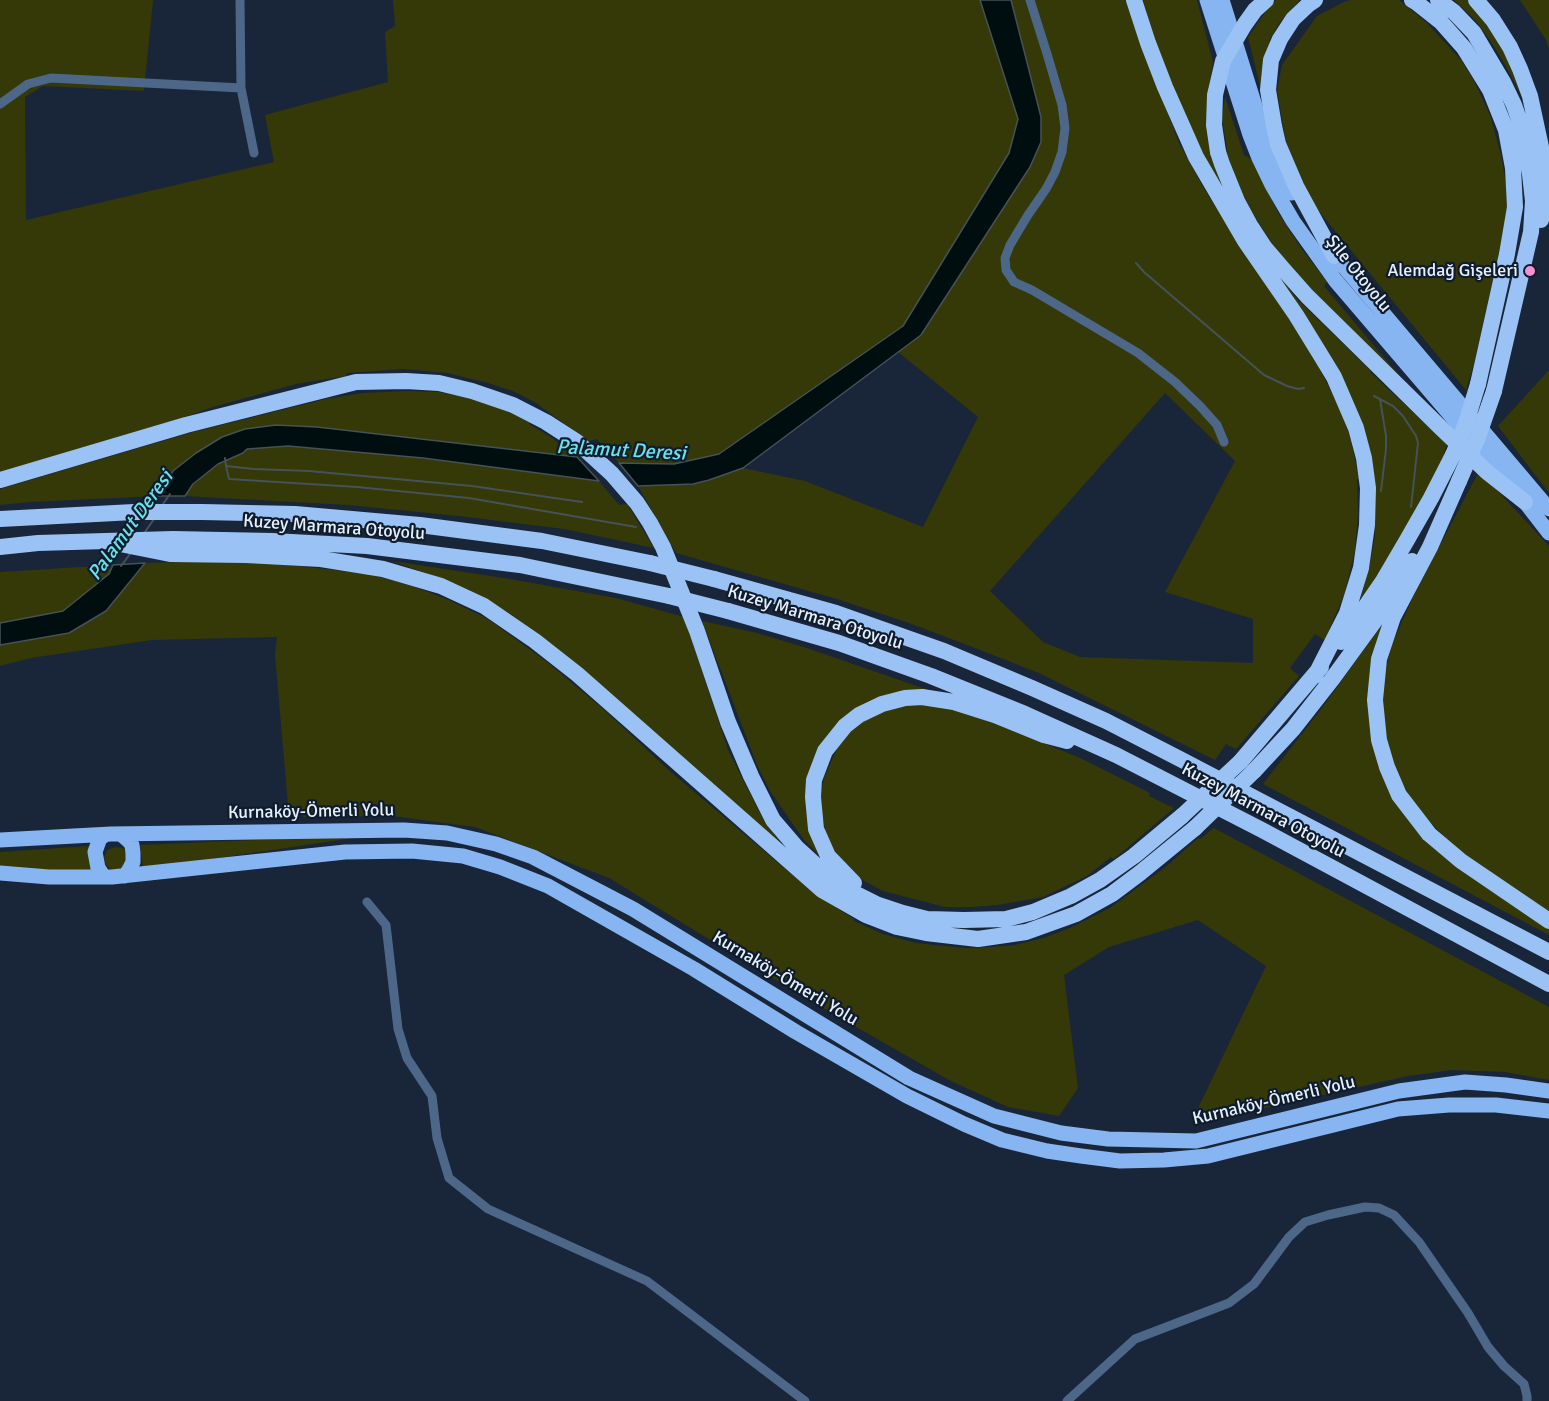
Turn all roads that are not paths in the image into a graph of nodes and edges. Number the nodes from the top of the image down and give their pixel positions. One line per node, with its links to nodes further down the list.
1 (240, 0): 11 (street)
2 (1030, 0): 16 (street)
3 (1134, 0): 25 (highway)
4 (1207, 0): 19 (highway, Şile Otoyolu)
5 (1222, 0): 14 (highway, Şile Otoyolu)
6 (1266, 0): 19 (highway, bridge)
7 (1315, 0): 14 (highway)
8 (1412, 0): 15 (highway)
9 (1438, 0): 15 (highway)
10 (1476, 0): 15 (highway)
11 (241, 88): 12 (street); 13 (street)
12 (0, 104)
13 (254, 153)
14 (1334, 256): 20 (highway, Şile Otoyolu)
15 (1486, 387): 18 (highway, bridge); 25 (highway, bridge)
16 (1224, 442)
17 (0, 480): 35 (highway)
18 (1460, 481): 27 (highway); 36 (highway)
19 (1525, 502): 22 (highway, Şile Otoyolu)
20 (1549, 508)
21 (0, 519): 37 (highway, Kuzey Marmara Otoyolu, bridge)
22 (1549, 532)
23 (172, 546): 24 (highway, Kuzey Marmara Otoyolu); 26 (highway, Kuzey Marmara Otoyolu, bridge); 27 (highway, bridge)
24 (0, 547)
25 (1315, 676): 27 (highway)
26 (1116, 755): 35 (highway); 38 (highway, Kuzey Marmara Otoyolu)
27 (1248, 766): 35 (highway, bridge)
28 (121, 834): 29 (highway, Kurnaköy-Ömerli Yolu); 32 (highway); 39 (highway, Kurnaköy-Ömerli Yolu)
29 (105, 835): 30 (highway, Kurnaköy-Ömerli Yolu); 33 (highway)
30 (0, 840)
31 (0, 873): 33 (highway, Kurnaköy-Ömerli Yolu)
32 (125, 876): 33 (highway, Kurnaköy-Ömerli Yolu); 40 (highway, Kurnaköy-Ömerli Yolu)
33 (104, 877)
34 (367, 902): 41 (street)
35 (903, 913)
36 (1549, 921)
37 (1549, 952)
38 (1549, 984)
39 (1549, 1091)
40 (1549, 1111)
41 (805, 1401)
42 (1067, 1401): 43 (street)
43 (1527, 1401)

